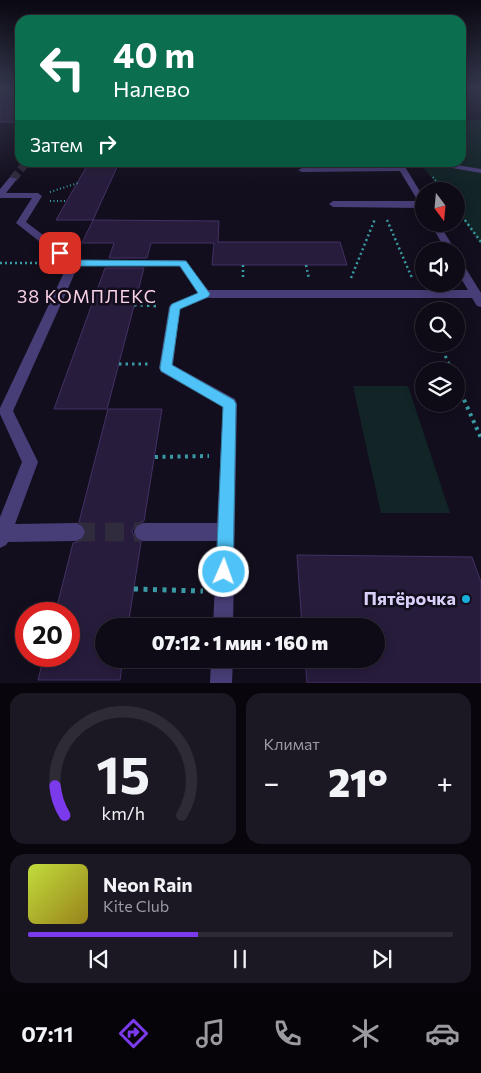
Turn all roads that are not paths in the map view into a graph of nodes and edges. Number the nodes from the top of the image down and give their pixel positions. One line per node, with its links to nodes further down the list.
1 (376, 167): 4 (street)
2 (401, 167): 7 (street)
3 (454, 167): 5 (street)
4 (302, 170)
5 (481, 171)
6 (12, 179): 8 (street)
7 (415, 190)
8 (0, 195): 11 (street)
9 (333, 204): 10 (street)
10 (415, 205)
11 (74, 263): 13 (street); 18 (street)
12 (465, 277): 14 (street)
13 (205, 294): 14 (street); 17 (street)
14 (478, 299)
15 (76, 532): 18 (street)
16 (143, 532): 17 (street)
17 (226, 532): 19 (street)
18 (1, 536)
19 (223, 618)
20 (222, 668): 21 (street)
21 (221, 683)

